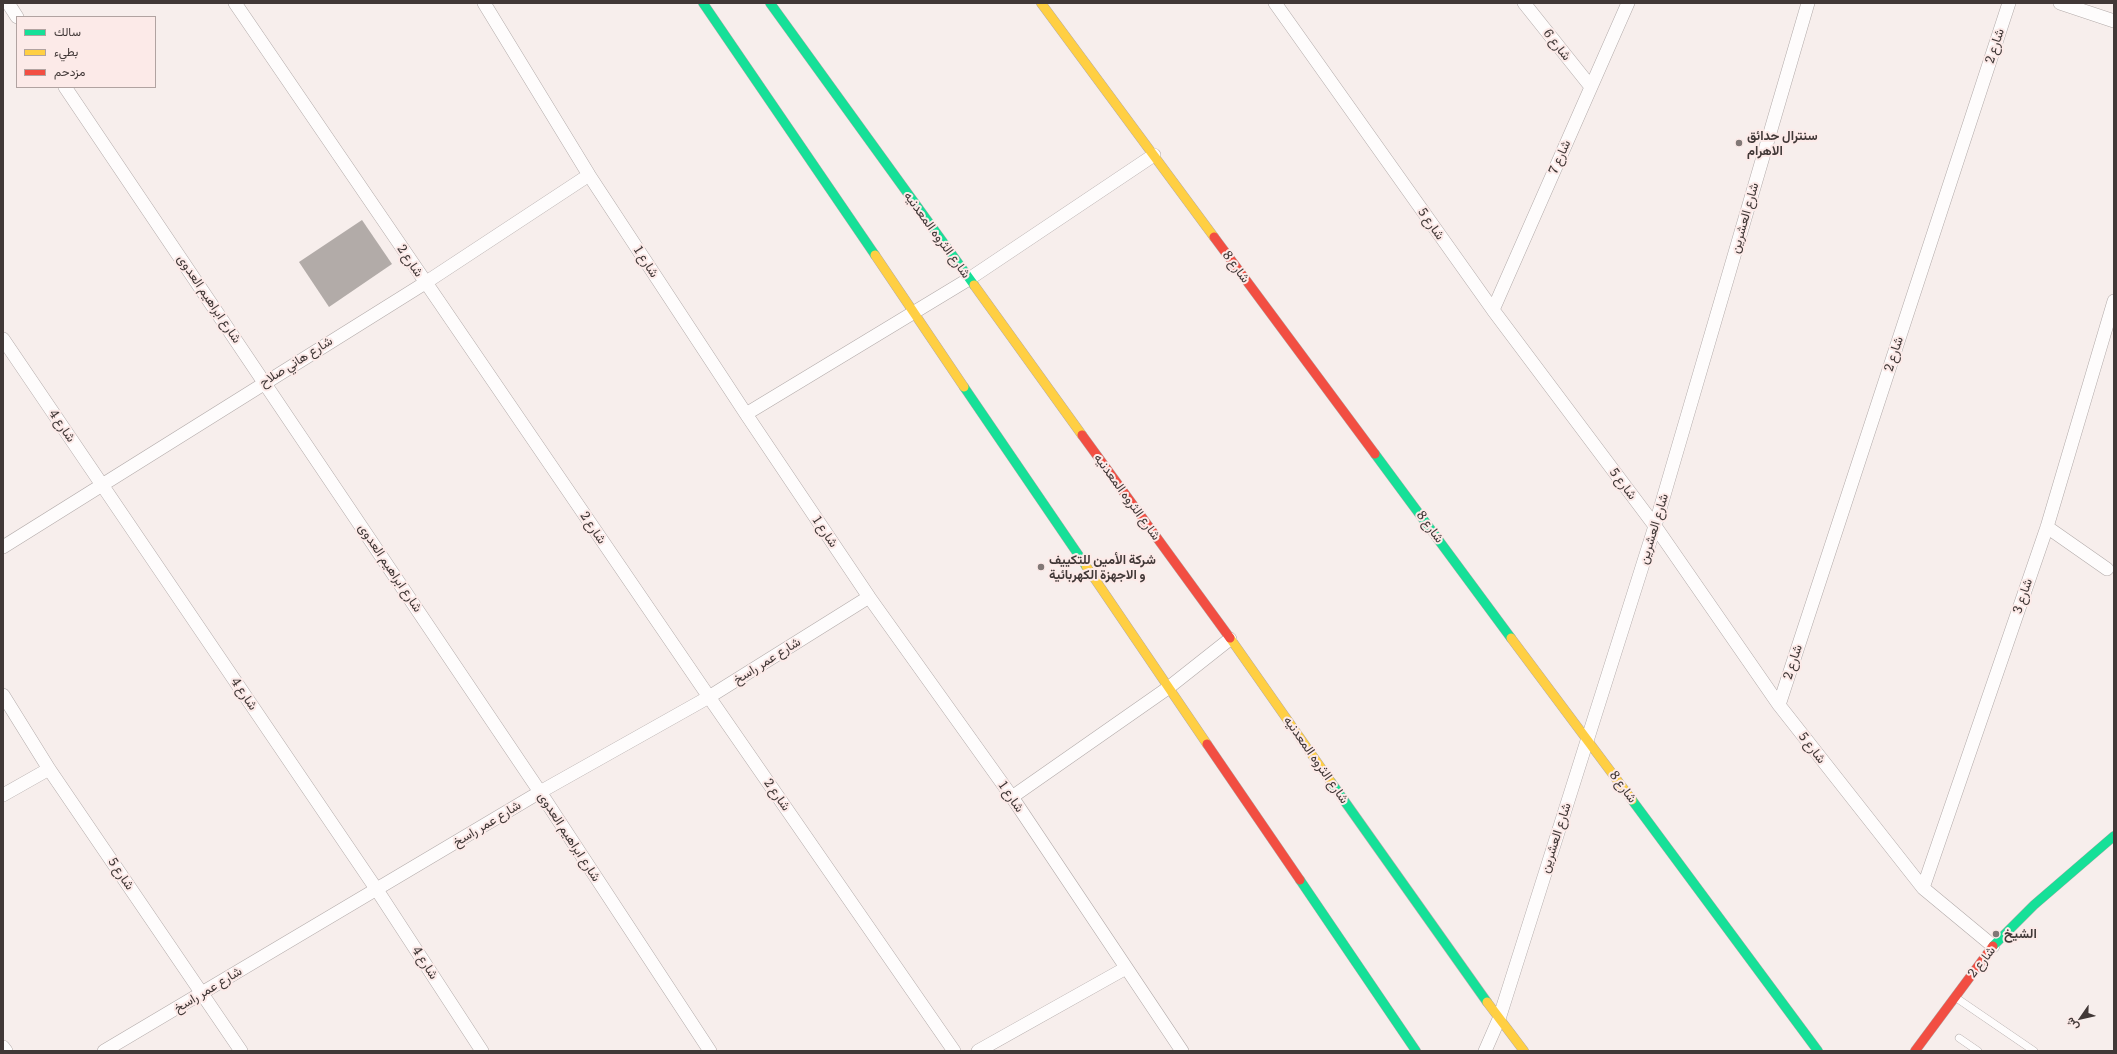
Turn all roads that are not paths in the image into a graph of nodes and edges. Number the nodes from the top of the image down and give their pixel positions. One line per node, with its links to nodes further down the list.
1 (8, 3): 13 (street)
2 (235, 3): 20 (street, شارع 2)
3 (484, 3): 18 (street, شارع 1)
4 (703, 3): 23 (street)
5 (770, 3): 19 (street, شارع الثروه المعدنيه)
6 (1041, 3): 17 (street, شارع 8)
7 (1275, 3): 22 (street, شارع 5)
8 (1524, 3): 15 (street, شارع 6)
9 (1628, 3): 15 (street, شارع 7)
10 (1808, 3): 28 (street, شارع العشرين)
11 (2009, 3): 37 (street, شارع 2)
12 (2060, 3): 14 (street)
13 (16, 16)
14 (2114, 20)
15 (1590, 87): 22 (street, شارع 7)
16 (66, 88): 25 (street, شارع ابراهيم العدوى)
17 (1154, 155): 19 (street); 38 (street, شارع 8)
18 (589, 175): 20 (street, شارع هاني صلاح); 26 (street, شارع 1)
19 (969, 279): 23 (street); 33 (street, شارع الثروه المعدنيه)
20 (425, 283): 25 (street, شارع هاني صلاح); 36 (street, شارع 2)
21 (2114, 301): 29 (street, شارع 3)
22 (1492, 310): 28 (street, شارع 5)
23 (913, 314): 26 (street); 34 (street)
24 (3, 339): 27 (street, شارع 4)
25 (265, 381): 27 (street, شارع هاني صلاح); 40 (street, شارع ابراهيم العدوى)
26 (746, 414): 32 (street, شارع 1)
27 (103, 486): 30 (street, شارع هاني صلاح); 45 (street, شارع 4)
28 (1655, 526): 37 (street, شارع 5); 38 (street, شارع العشرين)
29 (2047, 527): 31 (street); 44 (street, شارع 3)
30 (3, 548)
31 (2107, 569)
32 (869, 597): 36 (street, شارع عمر راسخ); 42 (street, شارع 1)
33 (1230, 638): 34 (street); 50 (street, شارع الثروه المعدنيه)
34 (1168, 688): 42 (street); 61 (street)
35 (3, 695): 39 (street, شارع 5)
36 (709, 697): 40 (street, شارع عمر راسخ); 58 (street, شارع 2)
37 (1778, 705): 44 (street, شارع 5)
38 (1587, 740): 50 (street, شارع العشرين); 64 (street, شارع 8)
39 (49, 769): 41 (street); 48 (street, شارع 5)
40 (540, 792): 45 (street, شارع عمر راسخ); 57 (street, شارع ابراهيم العدوى)
41 (3, 795)
42 (1012, 797): 47 (street, شارع 1)
43 (2114, 836): 46 (street, شارع 2)
44 (1923, 888): 46 (street, شارع 5)
45 (377, 890): 48 (street, شارع عمر راسخ); 56 (street, شارع 4)
46 (1993, 946): 49 (street, شارع 2)
47 (1126, 968): 59 (street); 60 (street, شارع 1)
48 (203, 994): 54 (street, شارع عمر راسخ); 55 (street, شارع 5)
49 (1955, 996): 65 (street, شارع 2); 67 (lane)
50 (1499, 1019): 62 (street, شارع العشرين); 63 (street, شارع الثروه المعدنيه)
51 (1959, 1038): 66 (lane)
52 (3, 1047): 53 (street)
53 (6, 1051)
54 (104, 1051)
55 (242, 1051)
56 (482, 1051)
57 (710, 1051)
58 (954, 1051)
59 (978, 1051)
60 (1182, 1051)
61 (1416, 1051)
62 (1485, 1051)
63 (1524, 1051)
64 (1818, 1051)
65 (1915, 1051)
66 (1978, 1051)
67 (2034, 1051)

